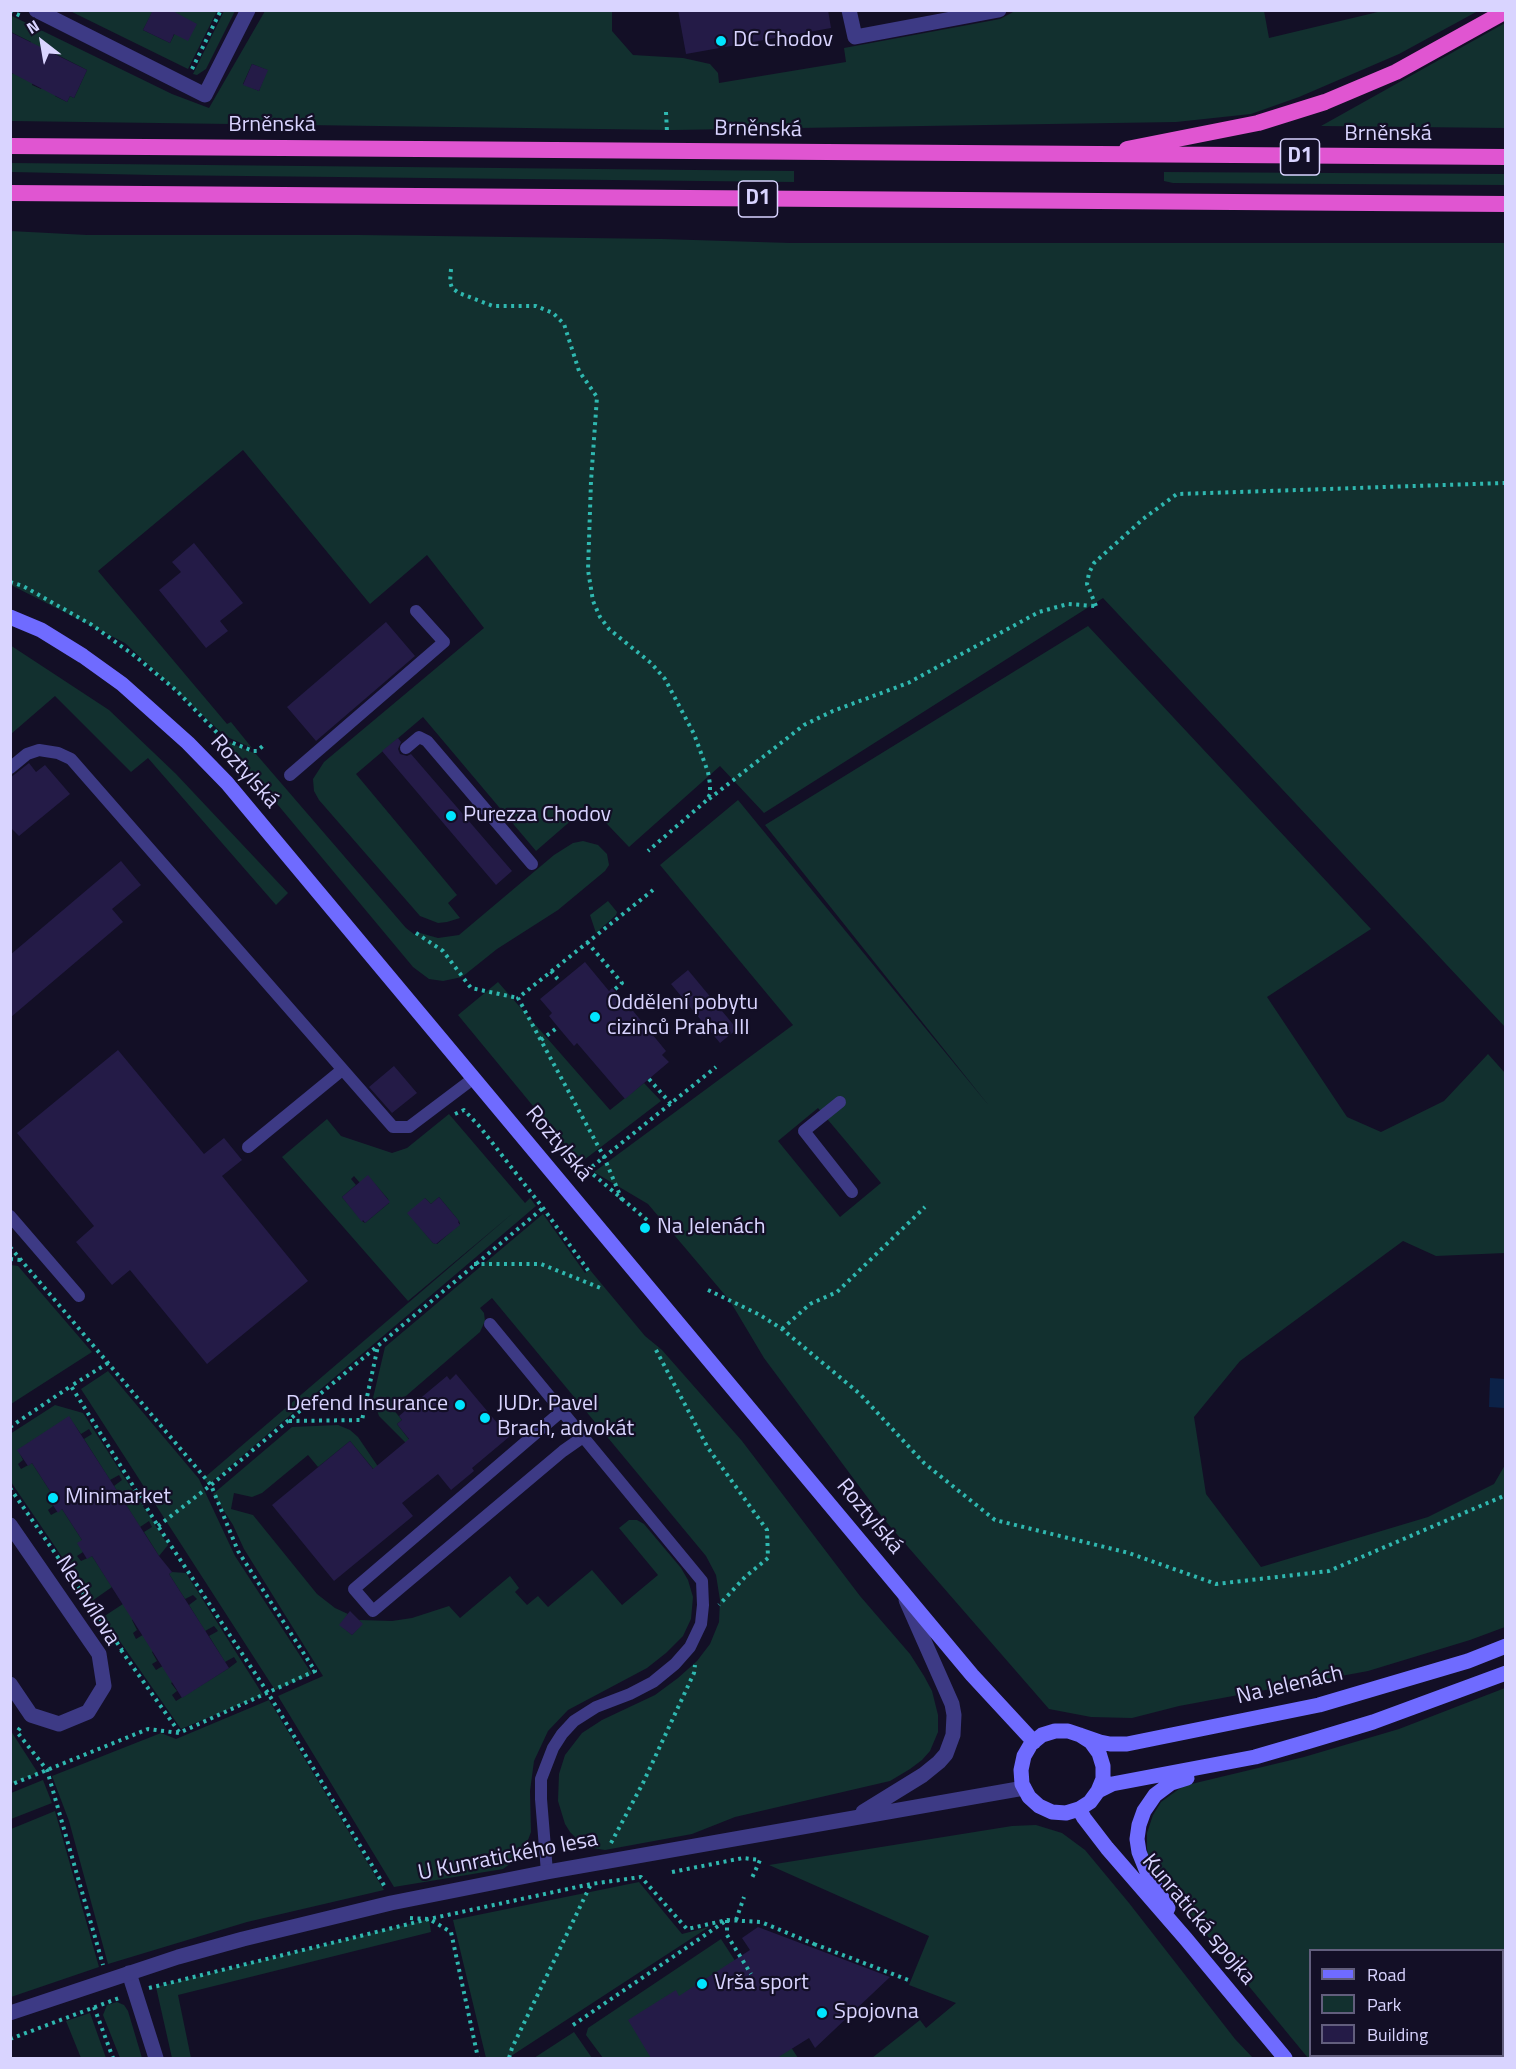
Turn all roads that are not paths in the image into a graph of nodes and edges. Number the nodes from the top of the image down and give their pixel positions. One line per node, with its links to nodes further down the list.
1 (36, 10): 2 (street)
2 (248, 10)
3 (849, 10): 4 (street)
4 (999, 10)
5 (1506, 11): 7 (highway)
6 (10, 146): 7 (highway, Brněnská / D1)
7 (1094, 156): 8 (highway, Brněnská / D1)
8 (1506, 158)
9 (10, 193): 10 (highway, D1)
10 (1506, 204)
11 (416, 611): 15 (lane)
12 (10, 616): 18 (main road, Roztylská)
13 (406, 748): 16 (lane)
14 (10, 768): 17 (lane)
15 (291, 775)
16 (532, 864)
17 (342, 1070): 18 (lane); 20 (lane)
18 (474, 1078): 28 (main road, Roztylská)
19 (840, 1102): 21 (lane)
20 (248, 1147)
21 (852, 1192)
22 (10, 1216): 23 (lane)
23 (79, 1296)
24 (490, 1324): 25 (lane)
25 (563, 1410): 26 (lane); 26 (lane)
26 (583, 1437): 39 (lane)
27 (10, 1525): 31 (street, Nechvílova)
28 (902, 1592): 33 (main road, Roztylská); 38 (street)
29 (1506, 1646): 32 (main road, Na Jelenách)
30 (1506, 1673): 34 (main road)
31 (10, 1684)
32 (1080, 1735): 33 (main road, Na Jelenách); 36 (main road)
33 (1034, 1742): 35 (main road)
34 (1255, 1757): 36 (main road); 40 (main road)
35 (1024, 1788): 37 (main road); 38 (street, U Kunratického lesa)
36 (1098, 1791): 37 (main road)
37 (1079, 1809): 40 (main road, Kunratická spojka)
38 (855, 1817): 39 (street, U Kunratického lesa)
39 (547, 1872): 41 (street, U Kunratického lesa)
40 (1186, 1939): 44 (main road, Kunratická spojka)
41 (129, 1972): 42 (street, U Kunratického lesa); 43 (street)
42 (10, 2013)
43 (156, 2058)
44 (1285, 2058)

